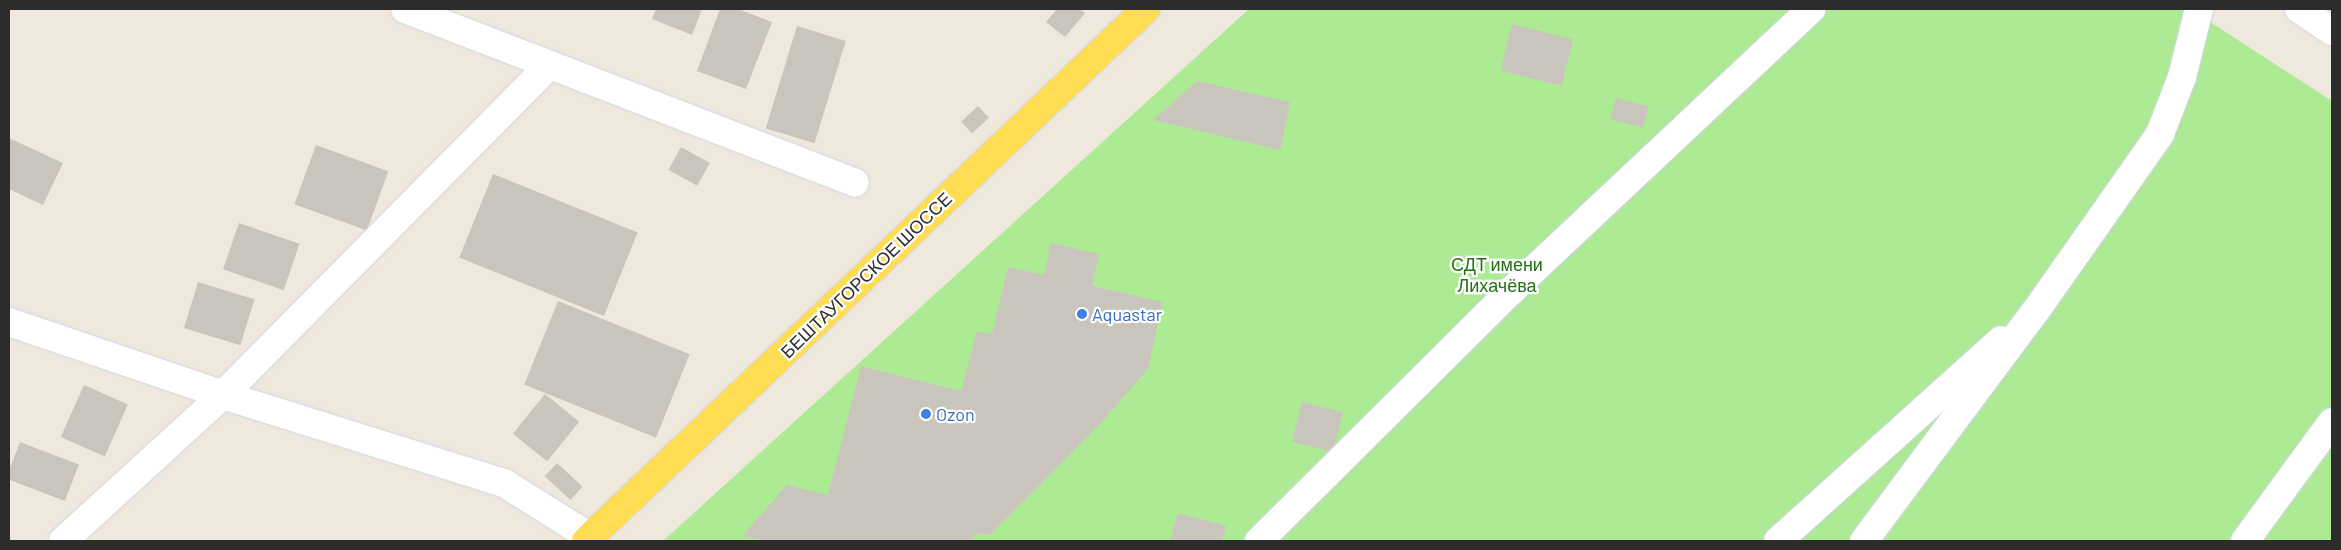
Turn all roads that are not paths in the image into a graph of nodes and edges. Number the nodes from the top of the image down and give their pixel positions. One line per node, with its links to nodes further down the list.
1 (405, 9): 7 (lane)
2 (1146, 9): 13 (main road, БЕШТАУГОРСКОЕ ШОССЕ)
3 (1811, 9): 15 (lane)
4 (2199, 9): 9 (lane)
5 (2298, 9): 6 (lane)
6 (2332, 32)
7 (549, 66): 8 (lane); 11 (lane)
8 (855, 183)
9 (2035, 312): 16 (lane); 17 (lane)
10 (9, 322): 11 (lane)
11 (223, 395): 13 (lane); 14 (lane)
12 (2332, 422): 18 (lane)
13 (588, 539)
14 (63, 541)
15 (1259, 541)
16 (1778, 541)
17 (1864, 541)
18 (2245, 541)

